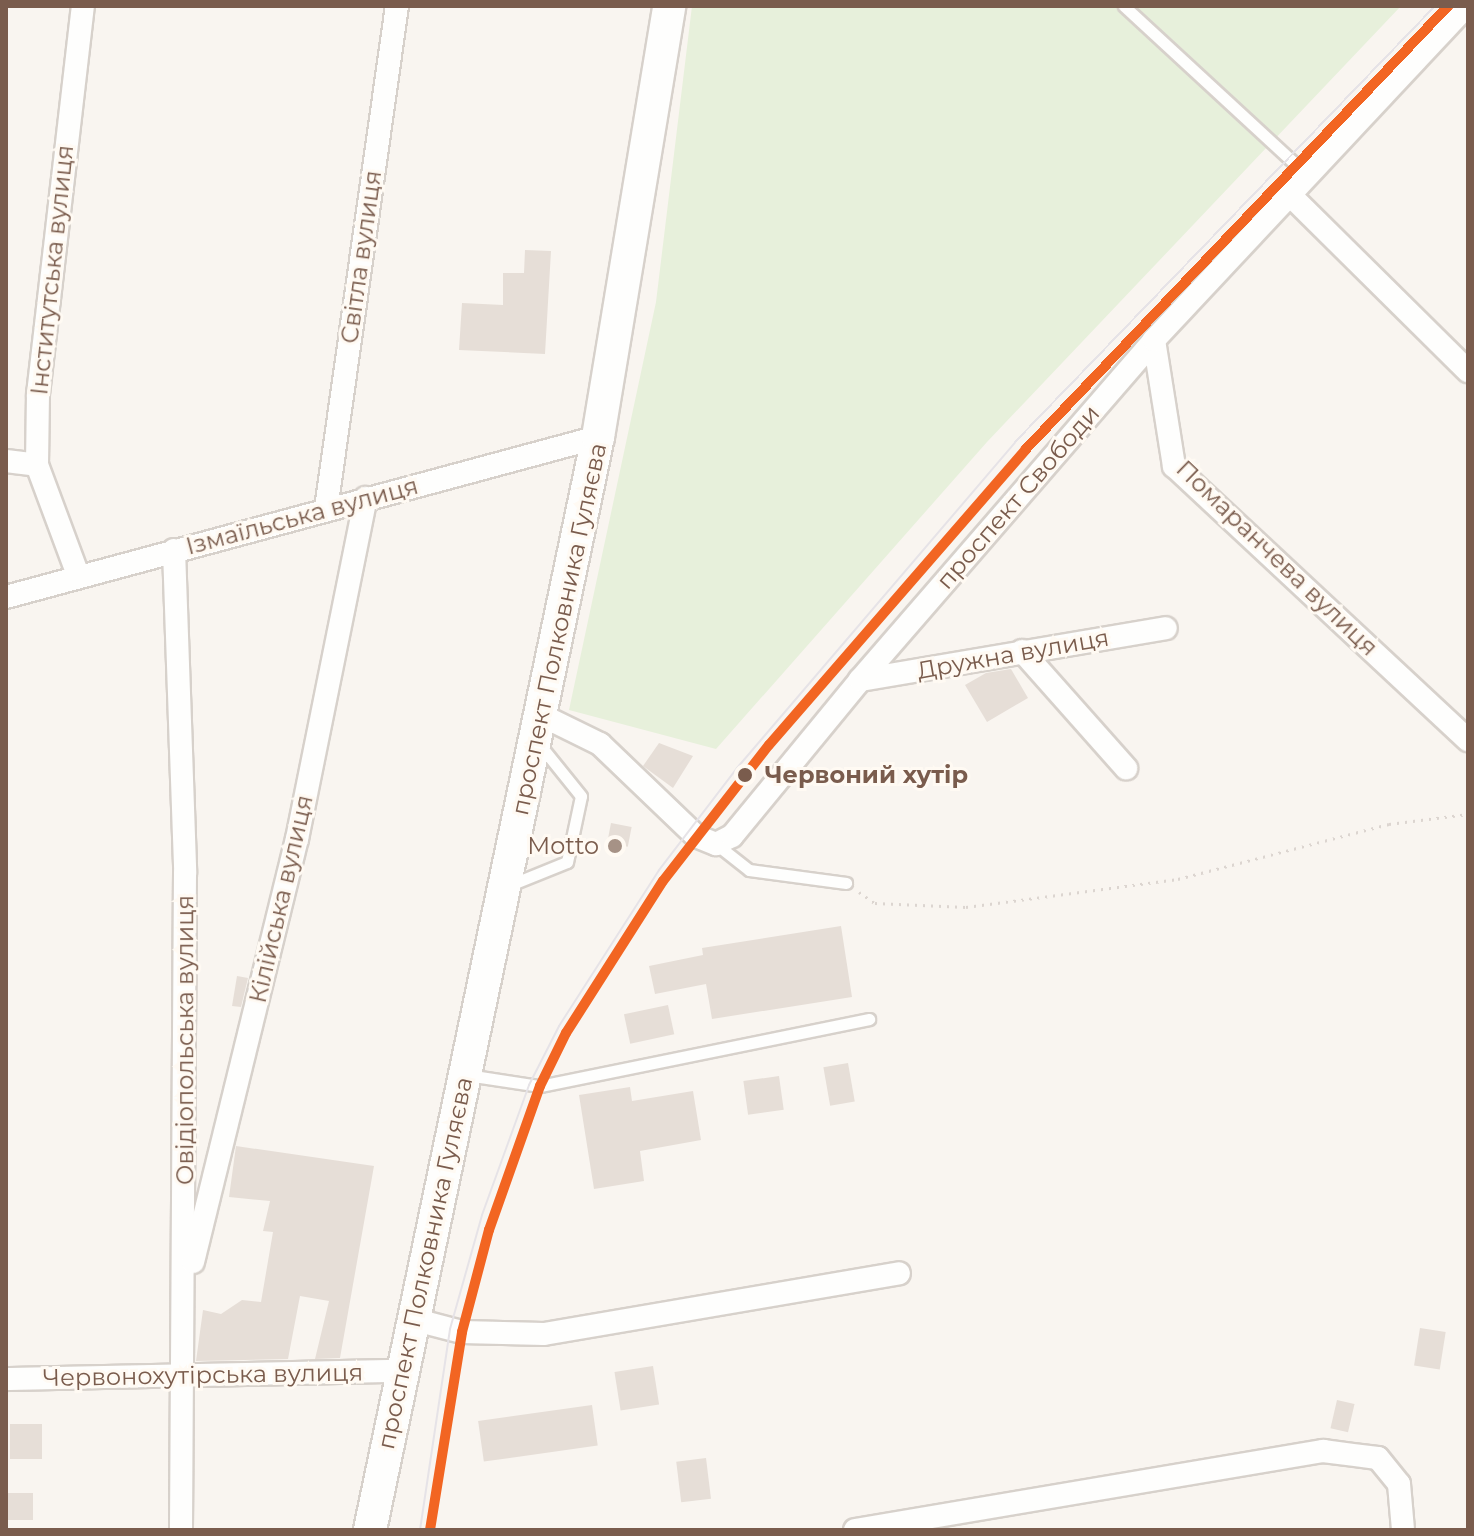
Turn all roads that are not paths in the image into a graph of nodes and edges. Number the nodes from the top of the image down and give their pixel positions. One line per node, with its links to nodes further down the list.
1 (83, 6): 12 (street, Інститутська вулиця)
2 (397, 6): 14 (street, Світла вулиця)
3 (1124, 6): 6 (lane)
4 (1467, 6): 6 (street, проспект Свободи)
5 (667, 8): 10 (main road, проспект Полковника Гуляєва)
6 (1309, 177): 7 (street, проспект Свободи)
7 (1291, 196): 8 (street, проспект Свободи); 9 (street)
8 (1154, 340): 20 (street, проспект Свободи); 22 (street, Помаранчева вулиця)
9 (1468, 371)
10 (598, 437): 13 (street, Ізмаїльська вулиця); 21 (main road, проспект Полковника Гуляєва)
11 (6, 461): 12 (street)
12 (37, 465): 16 (street, Інститутська вулиця)
13 (366, 498): 14 (street, Ізмаїльська вулиця); 30 (street, Кілійська вулиця)
14 (326, 509): 15 (street, Ізмаїльська вулиця)
15 (174, 550): 16 (street, Ізмаїльська вулиця); 30 (street, Овідіопольська вулиця)
16 (78, 575): 17 (street, Ізмаїльська вулиця)
17 (6, 597)
18 (1166, 628): 19 (street, Дружна вулиця)
19 (1022, 651): 20 (street, Дружна вулиця); 23 (street)
20 (860, 680): 24 (street, проспект Свободи)
21 (539, 728): 24 (street); 26 (main road, проспект Полковника Гуляєва); 26 (lane)
22 (1468, 740)
23 (1126, 768)
24 (716, 844): 25 (lane)
25 (846, 883)
26 (506, 887): 28 (main road, проспект Полковника Гуляєва)
27 (869, 1019): 28 (lane)
28 (466, 1075): 31 (main road, проспект Полковника Гуляєва)
29 (899, 1273): 31 (street)
30 (184, 1296): 33 (street, Овідіопольська вулиця)
31 (412, 1319): 32 (main road, проспект Полковника Гуляєва)
32 (400, 1371): 33 (street, Червонохутірська вулиця); 36 (main road, проспект Полковника Гуляєва)
33 (184, 1374): 34 (street, Червонохутірська вулиця); 35 (street, Овідіопольська вулиця)
34 (6, 1379)
35 (181, 1530)
36 (370, 1530)
37 (855, 1530): 38 (street)
38 (1403, 1530)

